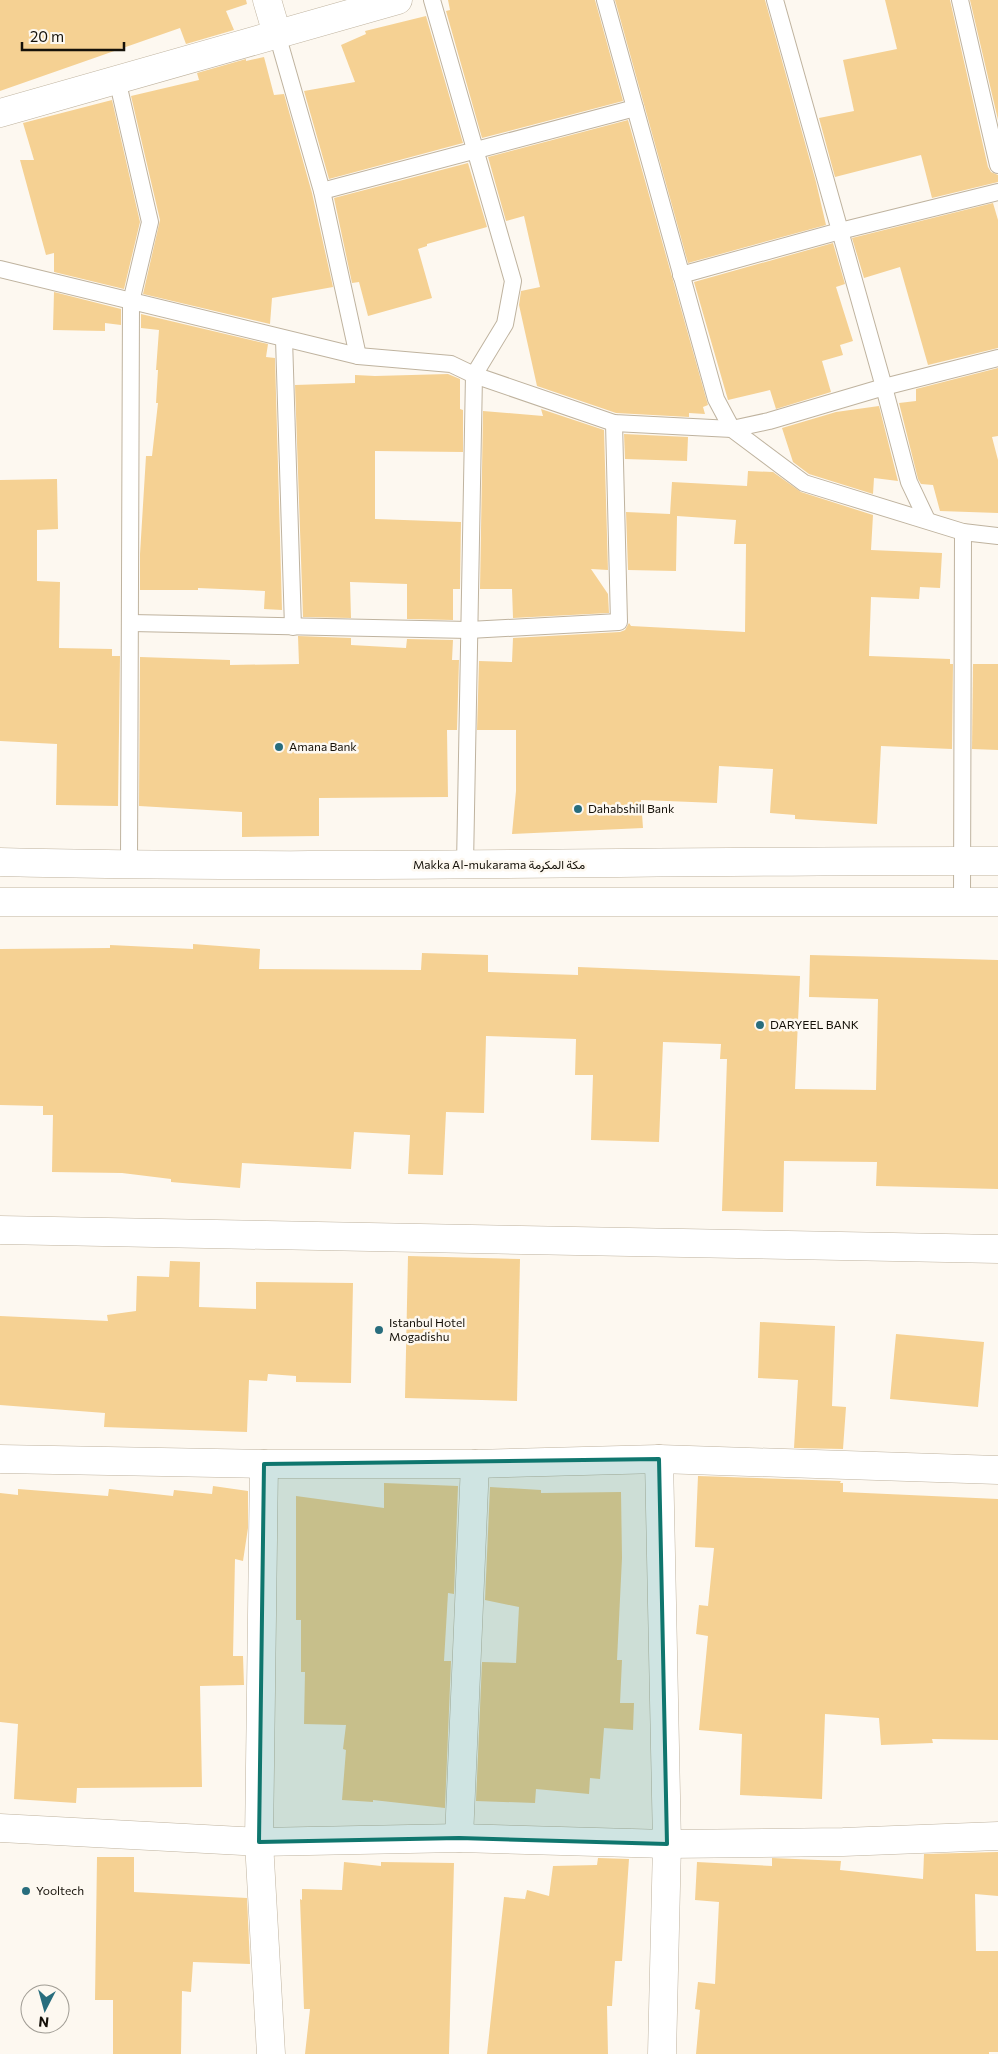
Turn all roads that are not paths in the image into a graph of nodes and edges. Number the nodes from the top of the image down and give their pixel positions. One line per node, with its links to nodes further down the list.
1 (267, 0): 7 (main road)
2 (398, 0): 7 (main road)
3 (432, 0): 11 (lane)
4 (605, 0): 9 (lane)
5 (775, 0): 15 (lane)
6 (960, 0): 12 (lane)
7 (277, 34): 8 (main road); 13 (lane)
8 (117, 79): 10 (main road); 18 (lane)
9 (635, 108): 11 (lane); 17 (lane)
10 (0, 113)
11 (476, 149): 13 (lane); 22 (lane)
12 (998, 165)
13 (322, 191): 20 (lane)
14 (998, 192): 15 (lane)
15 (840, 231): 17 (lane); 23 (lane)
16 (0, 268): 18 (lane)
17 (682, 275): 25 (lane)
18 (131, 302): 19 (lane); 29 (lane)
19 (284, 339): 20 (lane); 30 (lane)
20 (358, 356): 22 (lane)
21 (998, 358): 23 (lane)
22 (474, 375): 24 (lane); 31 (lane)
23 (884, 387): 25 (lane); 26 (lane)
24 (614, 423): 25 (lane); 31 (lane)
25 (732, 429): 26 (lane)
26 (927, 520): 27 (lane)
27 (963, 532): 28 (lane); 32 (lane)
28 (998, 536)
29 (131, 623): 30 (lane); 35 (lane)
30 (293, 627): 31 (lane)
31 (469, 630): 36 (lane)
32 (963, 861): 33 (main road, Makka Al-mukarama مكة المكرمة); 36 (main road, Makka Al-mukarama مكة المكرمة); 38 (lane)
33 (998, 861)
34 (0, 862): 35 (main road, Makka Al-mukarama مكة المكرمة)
35 (130, 865): 36 (main road, Makka Al-mukarama مكة المكرمة)
36 (465, 865)
37 (0, 902): 38 (main road)
38 (962, 902): 39 (main road)
39 (998, 902)
40 (0, 1230): 41 (main road)
41 (998, 1249)
42 (659, 1458): 45 (main road); 46 (main road); 51 (main road)
43 (0, 1460): 44 (main road)
44 (264, 1464): 45 (main road); 50 (main road)
45 (475, 1464): 49 (main road)
46 (998, 1470)
47 (0, 1828): 50 (main road)
48 (998, 1836): 51 (main road)
49 (458, 1838): 50 (main road); 51 (main road)
50 (259, 1842): 52 (main road)
51 (667, 1844): 53 (main road)
52 (271, 2054)
53 (662, 2054)

